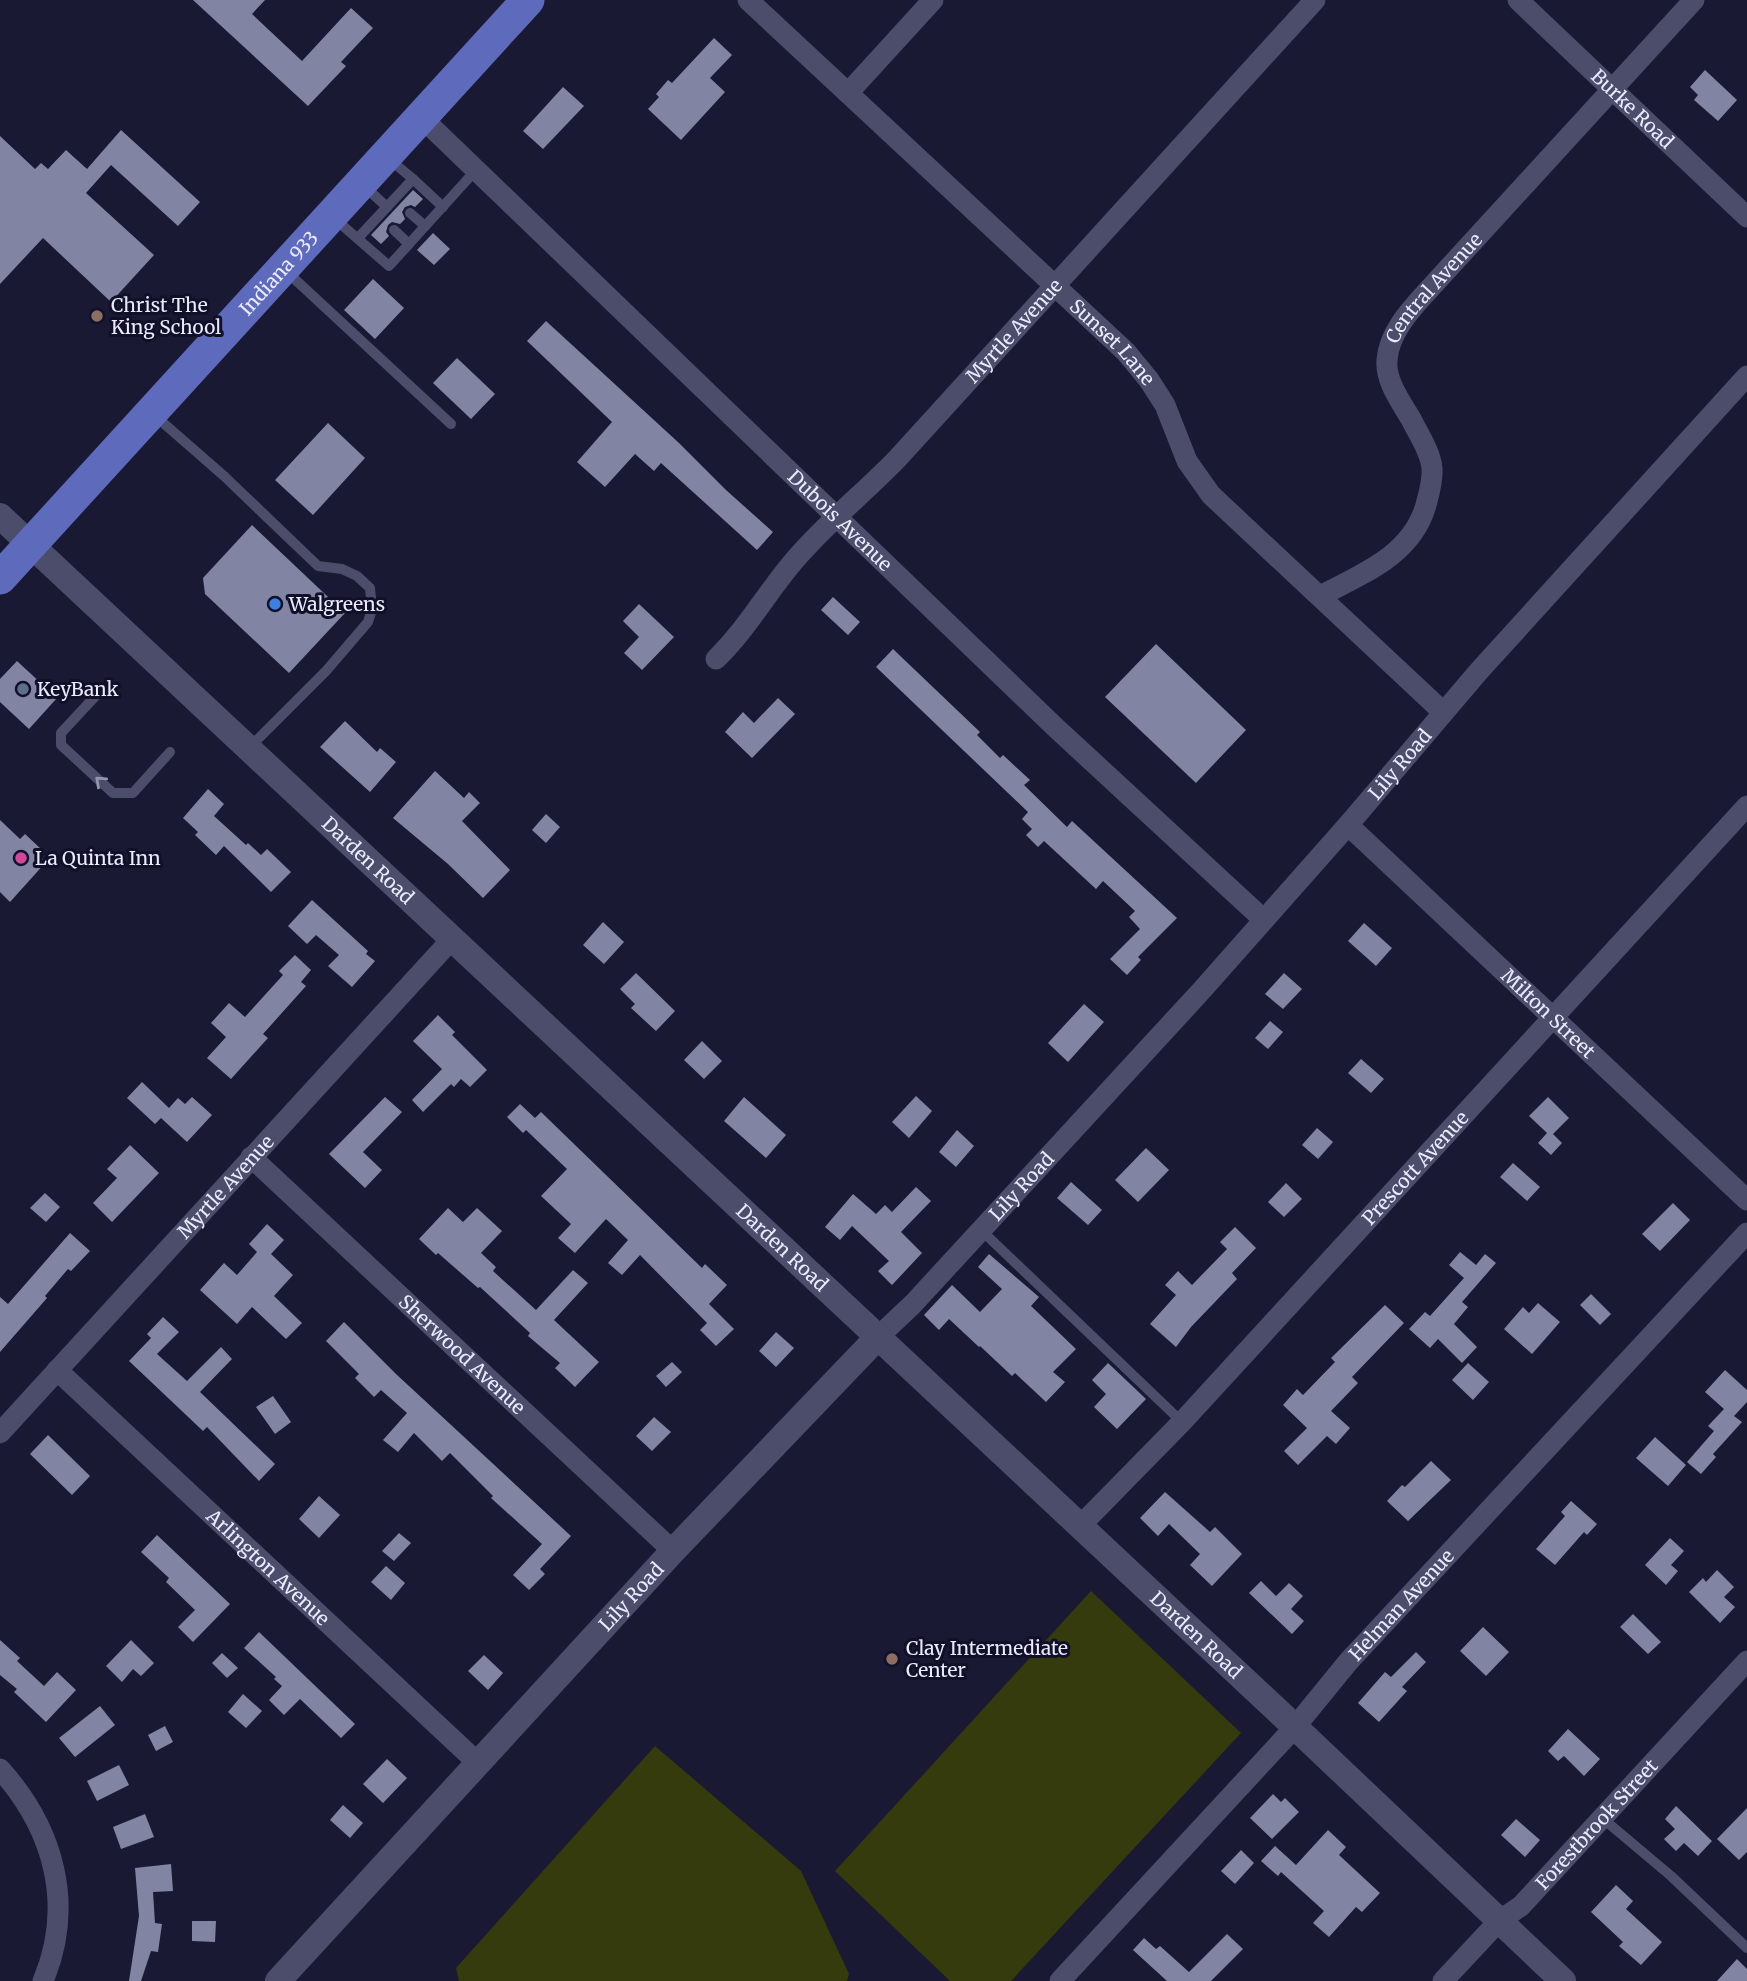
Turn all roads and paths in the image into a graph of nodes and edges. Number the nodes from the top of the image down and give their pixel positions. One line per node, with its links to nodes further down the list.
1 (528, 0): 9 (main road, Indiana 933)
2 (748, 0): 8 (street, Sunset Lane)
3 (933, 0): 8 (street)
4 (1315, 0): 24 (street, Myrtle Avenue)
5 (1518, 0): 7 (street, Burke Road)
6 (1694, 0): 7 (street, Central Avenue)
7 (1612, 90): 18 (street, Burke Road); 32 (street, Central Avenue)
8 (848, 93): 24 (street, Sunset Lane)
9 (420, 116): 10 (main road, Indiana 933); 11 (street, Dubois Avenue)
10 (385, 155): 12 (lane); 13 (main road, Indiana 933)
11 (476, 170): 15 (lane); 29 (street, Dubois Avenue)
12 (412, 179): 14 (lane); 15 (lane)
13 (360, 182): 14 (lane); 17 (main road, Indiana 933)
14 (393, 202): 21 (lane)
15 (443, 207): 19 (lane)
16 (410, 213): 19 (lane)
17 (330, 215): 21 (lane); 23 (main road, Indiana 933)
18 (1747, 217)
19 (425, 226): 22 (lane)
20 (394, 230): 22 (lane)
21 (358, 238): 22 (lane)
22 (409, 244)
23 (282, 268): 26 (main road, Indiana 933); 27 (lane)
24 (1054, 286): 29 (street, Myrtle Avenue); 32 (street, Sunset Lane)
25 (1747, 376): 35 (street, Lily Road)
26 (151, 412): 30 (main road, Indiana 933); 36 (lane)
27 (451, 424)
28 (0, 516): 30 (street, Darden Road)
29 (835, 517): 33 (street, Myrtle Avenue); 40 (street, Dubois Avenue)
30 (31, 545): 31 (main road, Indiana 933); 36 (street, Darden Road)
31 (0, 578)
32 (1320, 596): 35 (street, Sunset Lane)
33 (716, 659)
34 (103, 689): 37 (lane, one-way to 34)
35 (1443, 712): 39 (street, Lily Road)
36 (248, 749): 41 (street, Darden Road)
37 (170, 752)
38 (1747, 806): 42 (street, Prescott Avenue)
39 (1348, 825): 40 (street, Lily Road); 42 (street, Milton Street)
40 (1264, 920): 45 (street, Lily Road)
41 (452, 939): 43 (street, Myrtle Avenue); 47 (street, Darden Road)
42 (1554, 1019): 44 (street, Milton Street); 49 (street, Prescott Avenue)
43 (251, 1157): 48 (street, Myrtle Avenue); 52 (street, Sherwood Avenue)
44 (1747, 1200)
45 (981, 1230): 47 (street, Lily Road); 49 (lane)
46 (1747, 1233): 54 (street, Helman Avenue)
47 (878, 1337): 51 (street, Darden Road); 52 (street, Lily Road)
48 (57, 1370): 50 (street, Myrtle Avenue); 55 (street, Arlington Avenue)
49 (1182, 1422): 51 (street, Prescott Avenue)
50 (0, 1433)
51 (1079, 1527): 54 (street, Darden Road)
52 (673, 1551): 55 (street, Lily Road)
53 (1747, 1661): 57 (street, Forestbrook Street)
54 (1295, 1727): 58 (street, Darden Road); 62 (street, Helman Avenue)
55 (479, 1764): 61 (street, Lily Road)
56 (0, 1769): 60 (street)
57 (1601, 1817): 58 (street, Forestbrook Street); 59 (lane)
58 (1499, 1921): 63 (street, Forestbrook Street); 64 (street, Darden Road)
59 (1747, 1948)
60 (43, 1981)
61 (278, 1981)
62 (1060, 1981)
63 (1444, 1981)
64 (1563, 1981)

